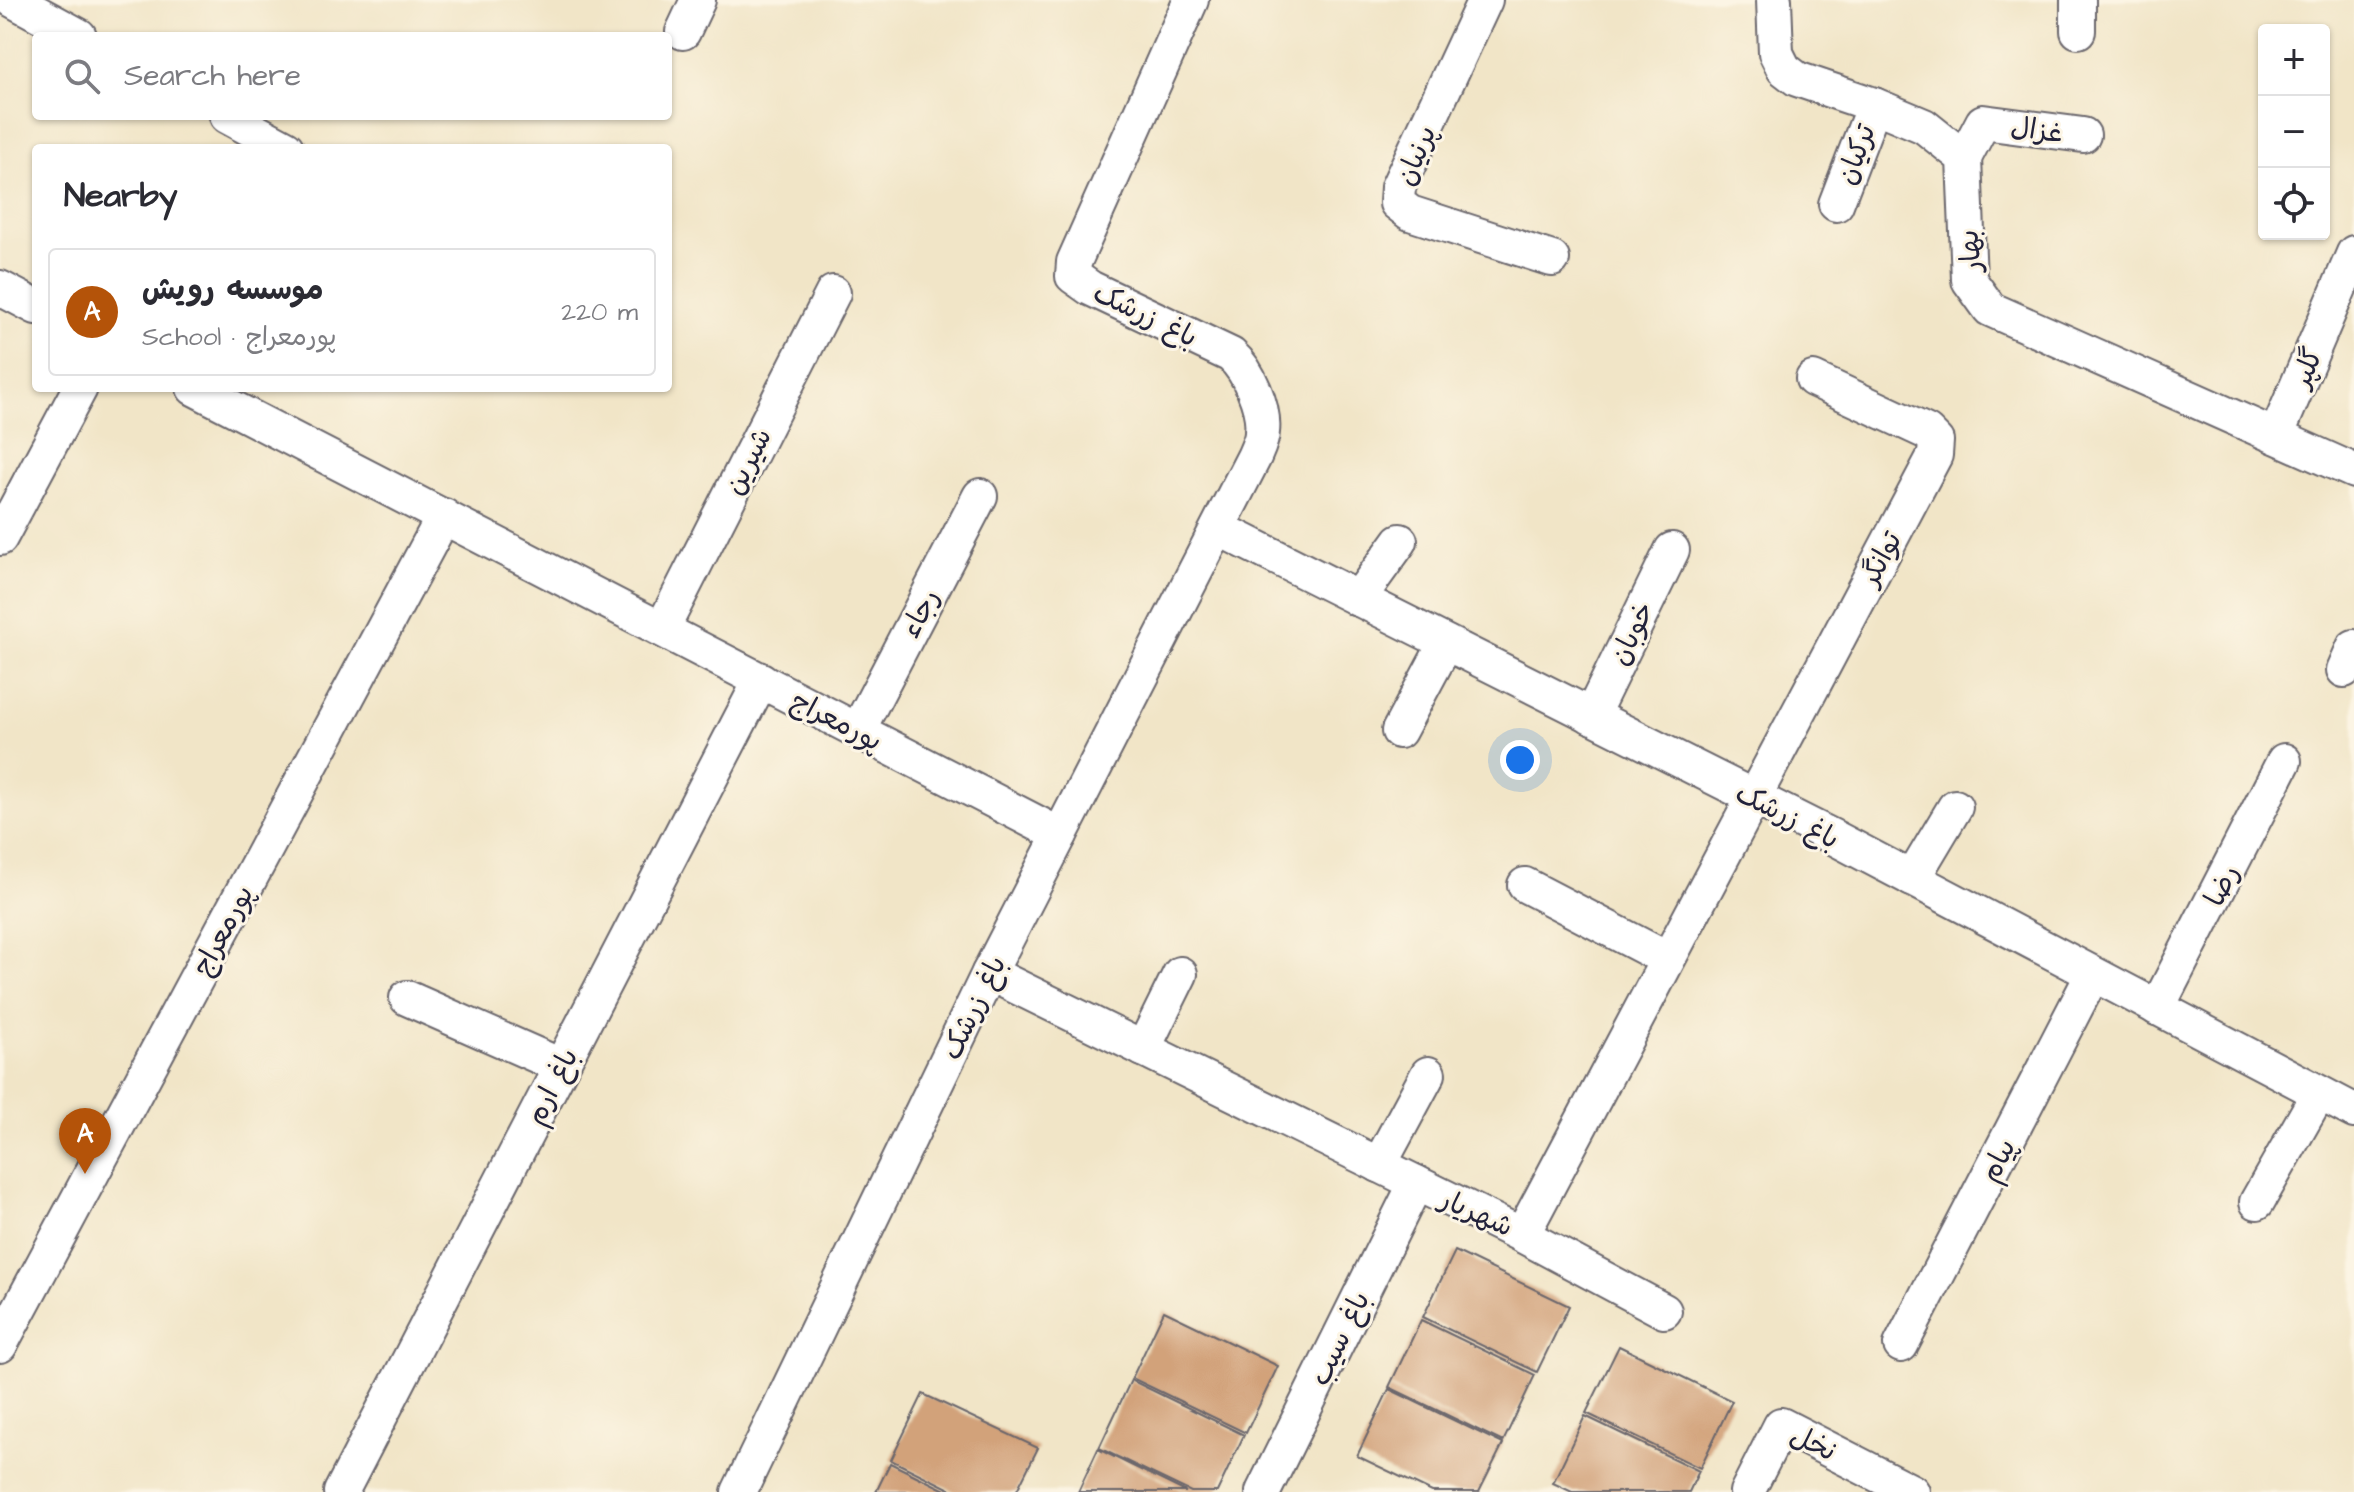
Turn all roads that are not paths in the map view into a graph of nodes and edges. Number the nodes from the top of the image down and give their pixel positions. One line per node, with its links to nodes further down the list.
1 (13, 0): 6 (street)
2 (698, 0): 7 (street)
3 (1191, 0): 26 (street, باغ زرشک)
4 (1485, 0): 15 (street, پرنیان)
5 (1774, 0): 8 (street)
6 (72, 32)
7 (683, 32)
8 (1874, 105): 12 (street); 13 (street, ترکیان)
9 (234, 120): 11 (street)
10 (2083, 135): 12 (street, غزال)
11 (279, 144)
12 (1964, 158): 22 (street, بهار)
13 (1836, 204)
14 (2354, 253): 22 (street, گلپر)
15 (1552, 259)
16 (0, 288): 18 (street)
17 (833, 293): 31 (street, شیرین)
18 (32, 305)
19 (1813, 379): 38 (street, توانگر)
20 (78, 392): 27 (street)
21 (202, 392): 25 (street, پورمعراج)
22 (2276, 436): 23 (street, بهار)
23 (2354, 471)
24 (980, 496): 35 (street, رجاء)
25 (444, 516): 31 (street, پورمعراج); 59 (street, پورمعراج)
26 (1218, 528): 30 (street, باغ زرشک); 40 (street, باغ زرشک)
27 (0, 538)
28 (1400, 541): 30 (street)
29 (1672, 550): 34 (street, خوبان)
30 (1358, 599): 32 (street, باغ زرشک)
31 (662, 629): 33 (street, پورمعراج)
32 (1446, 643): 34 (street, باغ زرشک); 36 (street)
33 (761, 680): 35 (street, پورمعراج); 50 (street, باغ ارم)
34 (1591, 716): 38 (street, باغ زرشک)
35 (858, 730): 40 (street, پورمعراج)
36 (1399, 731)
37 (2284, 761): 48 (street, رضا)
38 (1753, 797): 41 (street, باغ زرشک); 43 (street, شهریار)
39 (1955, 807): 41 (street)
40 (1060, 835): 44 (street, باغ زرشک)
41 (1912, 879): 46 (street, باغ زرشک)
42 (1525, 885): 43 (street)
43 (1667, 959): 57 (street, شهریار)
44 (989, 973): 49 (street, شهریار); 62 (street, باغ زرشک)
45 (1180, 974): 49 (street)
46 (2093, 974): 48 (street, باغ زرشک); 60 (street, پیام)
47 (407, 998): 50 (street)
48 (2157, 1008): 52 (street, باغ زرشک)
49 (1143, 1049): 54 (street, شهریار)
50 (561, 1066): 61 (street, باغ ارم)
51 (1428, 1074): 54 (street)
52 (2319, 1093): 53 (street, باغ زرشک); 56 (street)
53 (2354, 1111)
54 (1379, 1165): 55 (street, شهریار)
55 (1416, 1183): 57 (street, شهریار); 63 (street, باغ سیب)
56 (2257, 1202)
57 (1522, 1235): 58 (street)
58 (1664, 1311)
59 (0, 1345)
60 (1901, 1345)
61 (341, 1492)
62 (739, 1492)
63 (1263, 1492)
64 (1747, 1492): 65 (street, نخل)
65 (1912, 1492)

